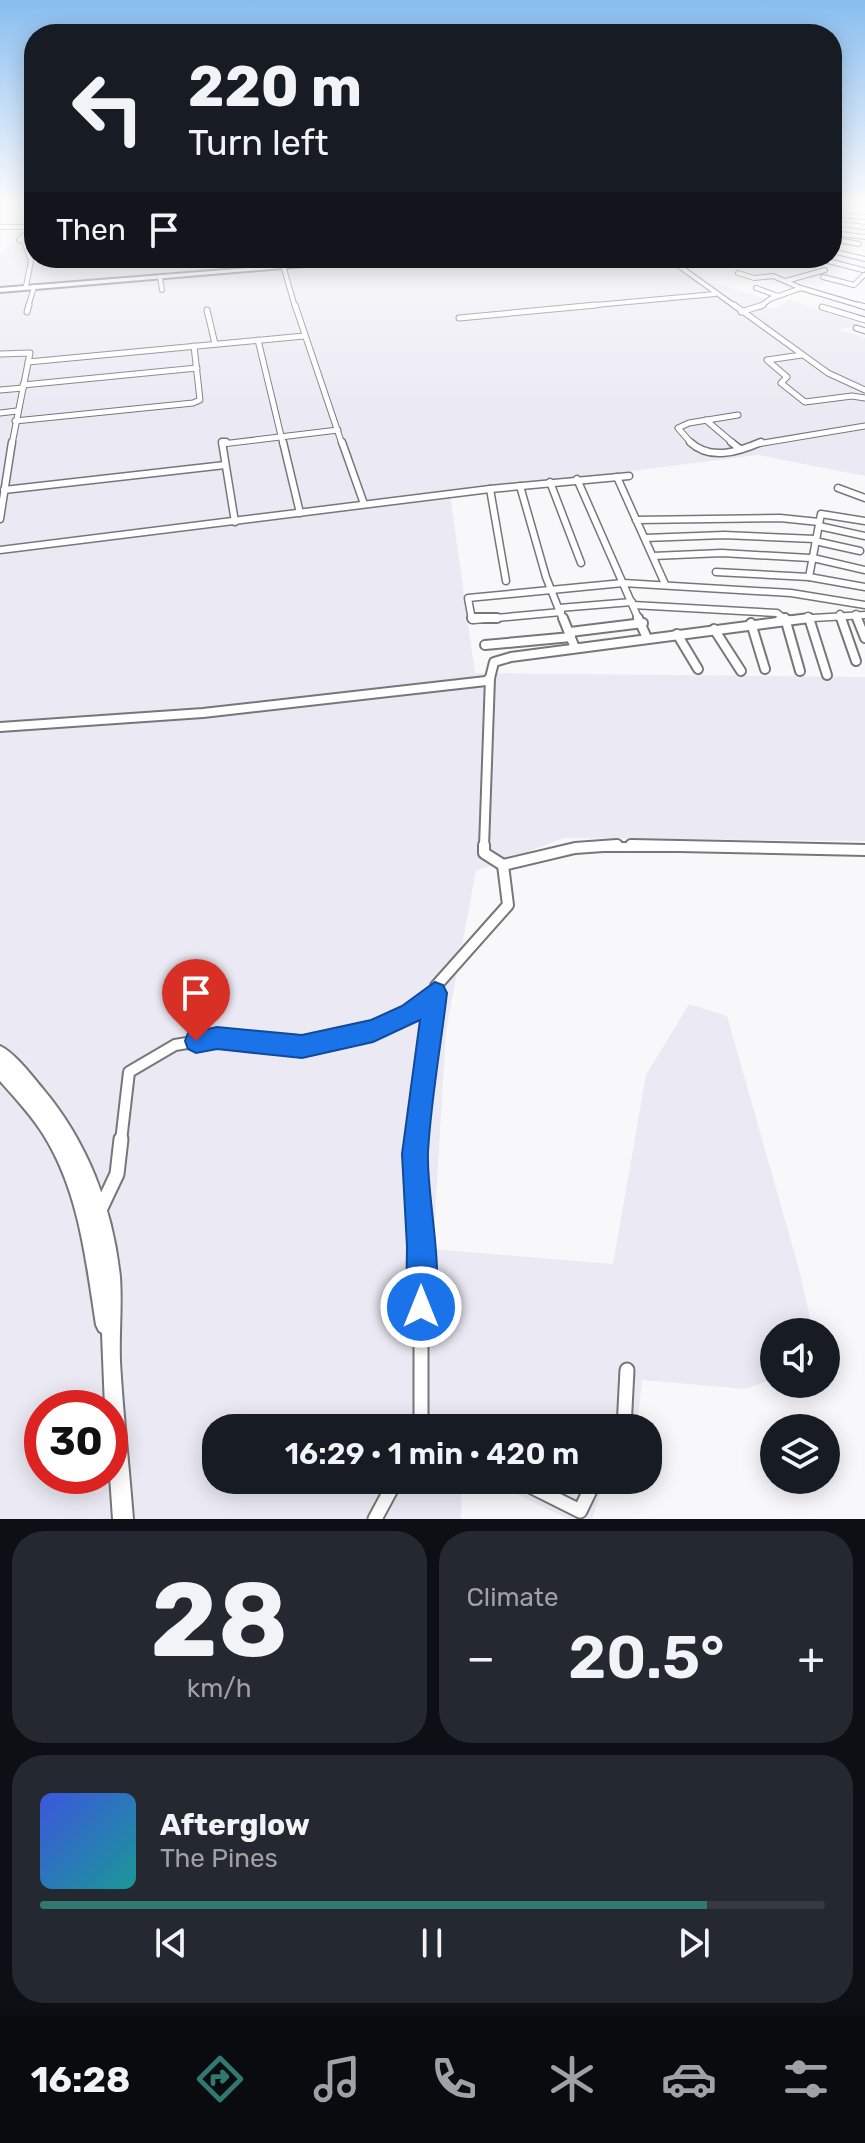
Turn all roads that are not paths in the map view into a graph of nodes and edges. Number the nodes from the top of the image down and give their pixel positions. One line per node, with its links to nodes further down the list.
1 (31, 272): 15 (street)
2 (211, 272): 11 (highway)
3 (218, 272): 9 (highway)
4 (286, 272): 33 (street)
5 (686, 272): 20 (street)
6 (818, 272): 12 (street)
7 (864, 272): 14 (street)
8 (738, 273): 12 (street)
9 (160, 277): 11 (highway); 19 (street)
10 (823, 277): 14 (street)
11 (110, 280): 15 (highway)
12 (785, 281): 17 (street)
13 (865, 284): 14 (street)
14 (856, 285)
15 (30, 287): 18 (highway); 27 (street)
16 (756, 288): 21 (street)
17 (801, 288): 21 (street); 22 (street)
18 (0, 289)
19 (162, 290)
20 (715, 294): 28 (street); 29 (street)
21 (778, 296): 28 (street)
22 (843, 300): 24 (street); 25 (street)
23 (822, 307): 24 (street)
24 (830, 307): 30 (street)
25 (865, 307)
26 (207, 310): 35 (street)
27 (27, 312)
28 (740, 312): 38 (street)
29 (459, 318)
30 (865, 322)
31 (856, 328): 32 (street)
32 (865, 331)
33 (304, 336): 34 (street); 51 (street)
34 (258, 340): 35 (street); 52 (street)
35 (215, 344): 36 (street)
36 (194, 346): 39 (street); 40 (street)
37 (0, 354): 39 (street)
38 (803, 355): 43 (street); 44 (street)
39 (28, 362): 41 (street)
40 (197, 368): 41 (street); 49 (street)
41 (23, 386): 42 (street); 45 (street)
42 (0, 390)
43 (865, 390)
44 (865, 398)
45 (17, 411): 46 (street); 49 (street)
46 (0, 413)
47 (738, 415): 48 (street)
48 (706, 420): 53 (street); 53 (street)
49 (15, 421): 62 (street)
50 (865, 426): 53 (street)
51 (338, 430): 52 (street); 64 (street)
52 (280, 436): 54 (street); 65 (street)
53 (740, 449)
54 (225, 465): 62 (street); 69 (street)
55 (629, 476): 56 (street)
56 (617, 477): 57 (street); 67 (street)
57 (577, 479): 58 (street); 83 (street)
58 (550, 482): 59 (street); 78 (street)
59 (520, 486): 61 (street); 86 (street)
60 (838, 488): 63 (street)
61 (490, 489): 64 (street); 82 (street)
62 (4, 490): 66 (street)
63 (865, 498)
64 (364, 504): 65 (street)
65 (300, 513): 69 (street)
66 (0, 519)
67 (636, 520): 70 (street); 72 (street)
68 (865, 521): 70 (street)
69 (235, 522): 74 (street)
70 (819, 524): 71 (street); 73 (street)
71 (865, 536)
72 (645, 538): 73 (street); 76 (street)
73 (815, 540): 75 (street); 77 (street)
74 (0, 550)
75 (860, 551)
76 (653, 556): 77 (street); 84 (street)
77 (812, 558): 79 (street); 81 (street)
78 (581, 563)
79 (865, 570)
80 (716, 572): 81 (street)
81 (809, 577): 85 (street)
82 (506, 581)
83 (623, 583): 84 (street); 86 (street); 87 (street)
84 (665, 584): 88 (street)
85 (865, 587)
86 (552, 590): 89 (street); 89 (street)
87 (632, 604): 89 (street); 93 (street); 94 (street)
88 (865, 605)
89 (560, 610): 97 (street)
90 (840, 614): 91 (street); 92 (street); 103 (street)
91 (860, 615): 100 (street)
92 (808, 616): 93 (street); 108 (street)
93 (784, 619): 95 (street); 107 (street)
94 (643, 623): 97 (street); 99 (street)
95 (751, 623): 96 (street); 105 (street)
96 (714, 629): 98 (street); 106 (street)
97 (570, 634): 101 (street); 102 (street)
98 (677, 634): 99 (street); 104 (street)
99 (647, 638): 102 (street)
100 (865, 638)
101 (485, 645)
102 (575, 648): 109 (street)
103 (856, 661)
104 (698, 669)
105 (765, 669)
106 (741, 671)
107 (800, 671)
108 (827, 675)
109 (490, 678): 110 (street); 112 (street)
110 (0, 727)
111 (865, 850): 112 (street)
112 (503, 865): 113 (street)
113 (435, 993): 116 (street); 119 (street)
114 (0, 1053): 116 (main road)
115 (0, 1070): 117 (main road)
116 (100, 1211): 117 (main road)
117 (111, 1361): 124 (main road)
118 (627, 1370): 120 (street)
119 (421, 1414)
120 (625, 1414)
121 (388, 1494): 125 (street)
122 (546, 1494): 123 (street)
123 (588, 1494)
124 (123, 1519)
125 (375, 1519)

